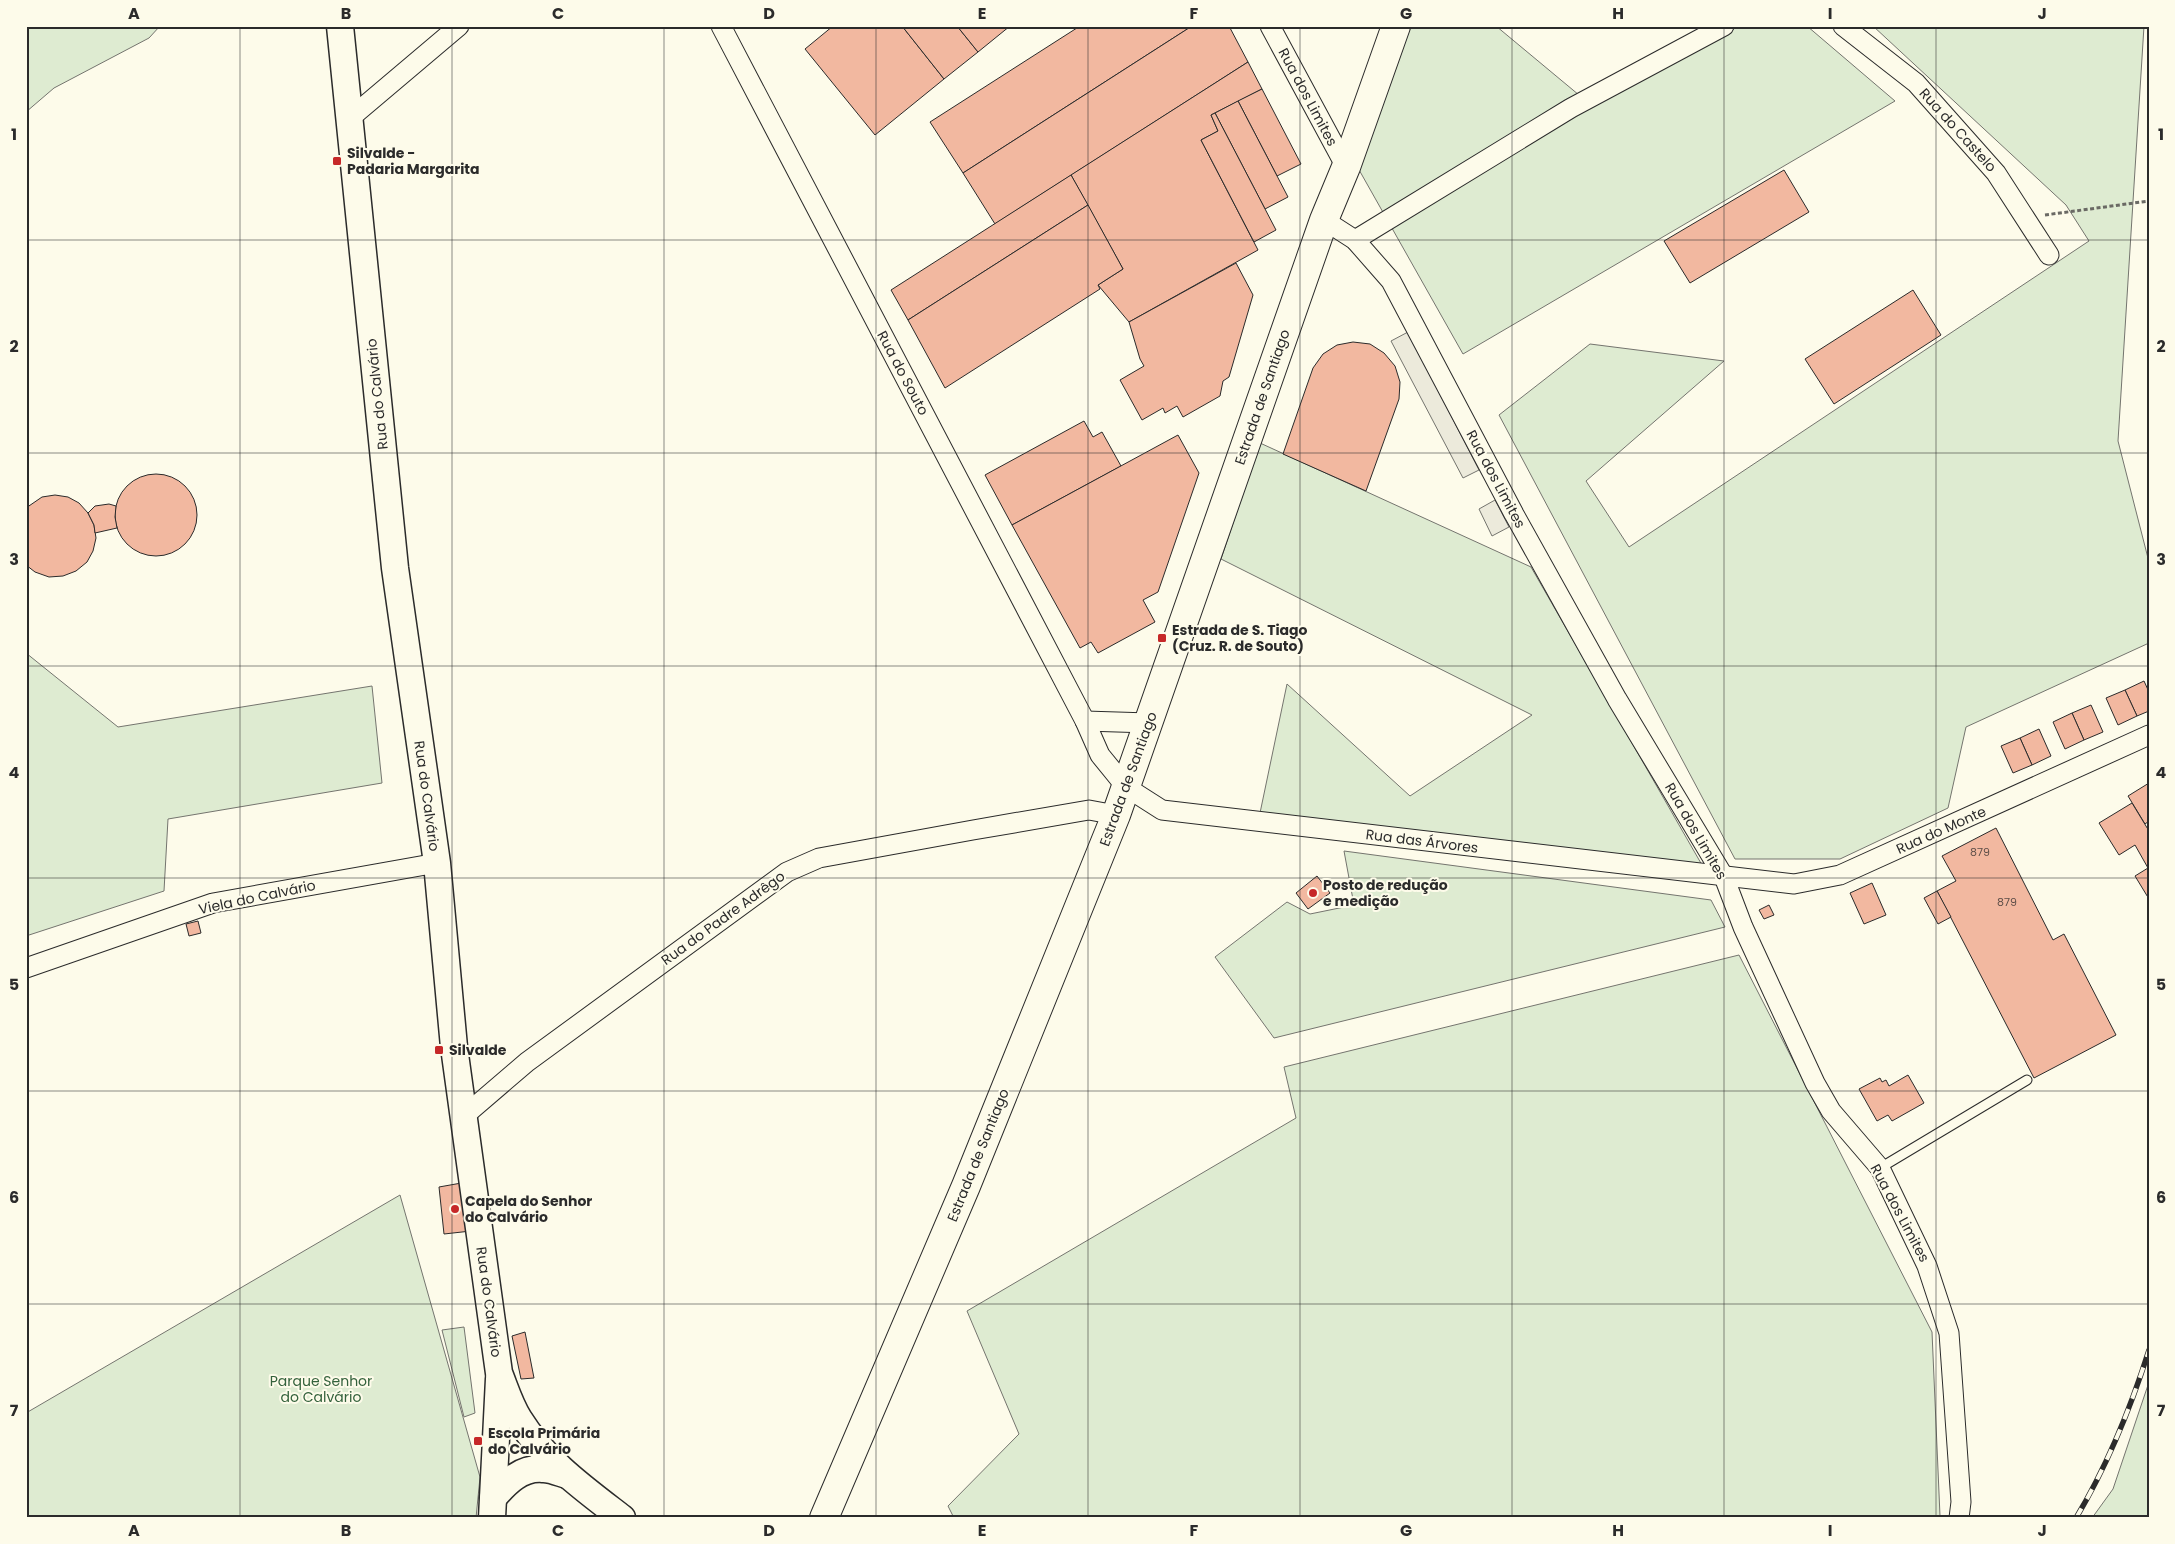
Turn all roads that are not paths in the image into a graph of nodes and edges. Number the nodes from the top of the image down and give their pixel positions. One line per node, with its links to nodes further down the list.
1 (340, 26): 8 (main road, Rua do Calvário)
2 (459, 26): 8 (street)
3 (721, 26): 13 (street, Rua do Souto)
4 (1270, 26): 9 (street, Rua dos Limites)
5 (1396, 26): 9 (main road, Estrada de Santiago)
6 (1724, 26): 11 (street)
7 (1843, 26): 12 (street, Rua do Castelo)
8 (349, 119): 18 (main road, Rua do Calvário)
9 (1346, 167): 10 (main road, Estrada de Santiago)
10 (1324, 220): 11 (street, Rua dos Limites); 14 (main road, Estrada de Santiago)
11 (1355, 240): 19 (street, Rua dos Limites)
12 (2049, 256)
13 (1085, 721): 14 (street); 16 (street, Rua do Souto)
14 (1149, 723): 16 (main road, Estrada de Santiago)
15 (2149, 735): 19 (street, Rua do Monte)
16 (1126, 787): 17 (main road, Estrada de Santiago); 19 (street, Rua das Árvores)
17 (1116, 815): 22 (street, Rua do Padre Adrêgo); 28 (main road, Estrada de Santiago)
18 (437, 863): 20 (street, Viela do Calvário); 22 (main road, Rua do Calvário)
19 (1724, 877): 23 (street, Rua dos Limites)
20 (26, 968)
21 (2027, 1080): 23 (lane)
22 (464, 1116): 24 (main road, Rua do Calvário)
23 (1880, 1168): 29 (street, Rua dos Limites)
24 (499, 1373): 25 (main road, Rua do Calvário); 26 (main road)
25 (567, 1475): 26 (main road); 27 (main road, Rua do Calvário)
26 (492, 1508)
27 (622, 1518)
28 (824, 1518)
29 (1959, 1518)

